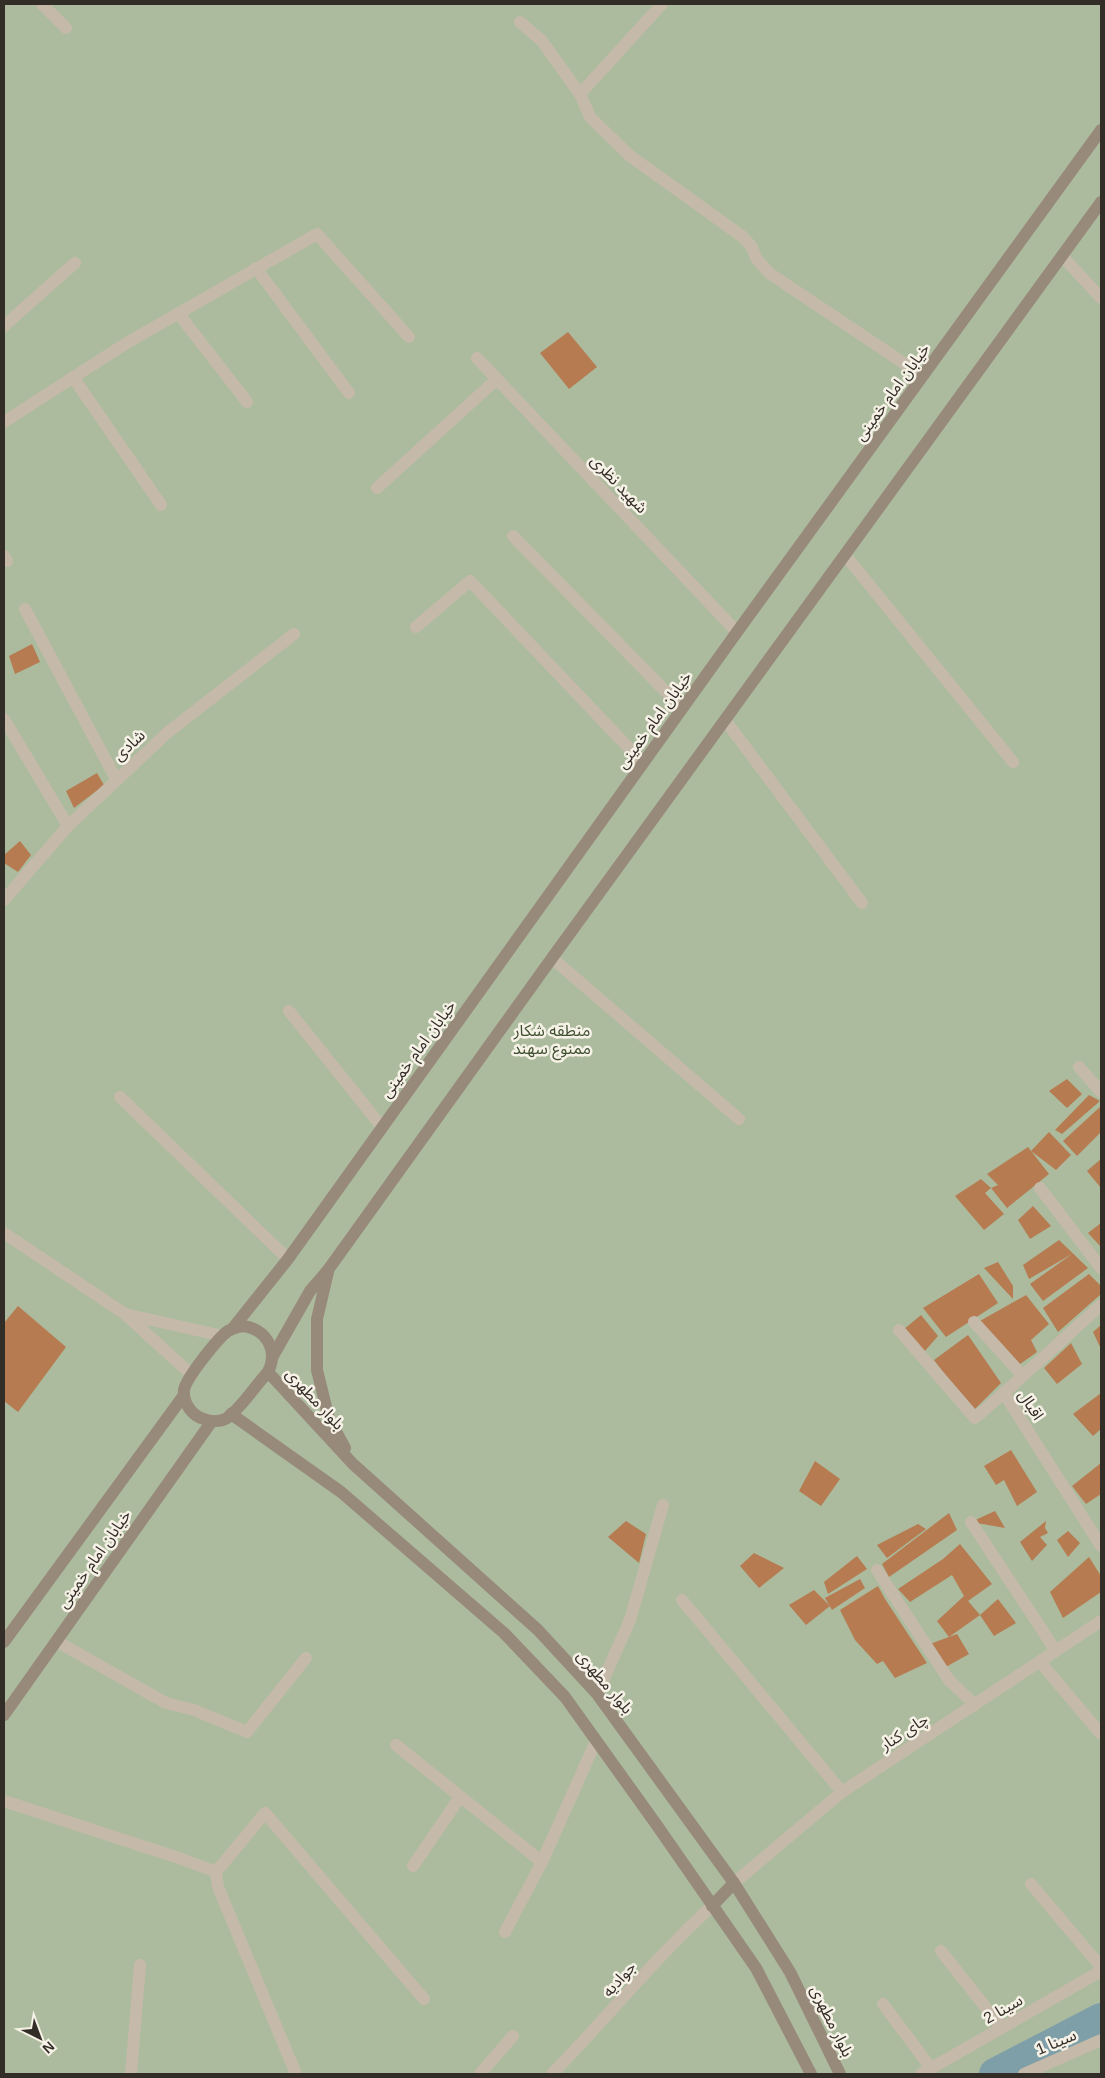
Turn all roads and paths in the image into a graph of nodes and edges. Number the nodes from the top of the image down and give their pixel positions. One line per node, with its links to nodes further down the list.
1 (42, 4): 4 (street)
2 (662, 4): 5 (street)
3 (520, 22): 5 (street)
4 (66, 28)
5 (580, 94): 16 (street)
6 (1101, 130): 16 (main road, خیابان امام خمینی)
7 (1101, 202): 8 (main road)
8 (1062, 256): 11 (street); 25 (main road)
9 (75, 263): 13 (street)
10 (256, 268): 12 (street); 14 (street); 19 (street)
11 (1101, 298)
12 (178, 313): 17 (street); 20 (street)
13 (4, 326)
14 (409, 337)
15 (477, 358): 18 (street, شهید نظری)
16 (923, 376): 28 (main road, خیابان امام خمینی)
17 (73, 378): 21 (street); 23 (street)
18 (497, 379): 22 (street); 28 (street, شهید نظری)
19 (349, 393)
20 (247, 402)
21 (4, 422)
22 (377, 488)
23 (161, 506)
24 (513, 536): 30 (street)
25 (846, 556): 32 (main road); 33 (street)
26 (25, 609): 35 (street)
27 (416, 627): 34 (street)
28 (737, 632): 30 (main road, خیابان امام خمینی)
29 (294, 634): 35 (street, شادی)
30 (682, 708): 34 (main road, خیابان امام خمینی)
31 (4, 719): 36 (street)
32 (725, 720): 38 (street); 39 (main road)
33 (1013, 762)
34 (643, 763): 45 (main road, خیابان امام خمینی)
35 (116, 779): 36 (street, شادی)
36 (68, 826): 37 (street, شادی)
37 (4, 900)
38 (862, 903)
39 (552, 958): 44 (street); 50 (main road)
40 (289, 1011): 45 (street)
41 (1079, 1067): 42 (street)
42 (1101, 1092)
43 (120, 1097): 48 (street)
44 (738, 1119)
45 (382, 1127): 48 (main road, خیابان امام خمینی)
46 (1040, 1188): 49 (street)
47 (4, 1233): 52 (street)
48 (288, 1259): 55 (main road, خیابان امام خمینی)
49 (1101, 1268)
50 (328, 1270): 56 (main road); 64 (main road)
51 (1101, 1305): 59 (street, اقبال)
52 (125, 1314): 55 (street); 58 (street)
53 (974, 1322): 59 (street)
54 (900, 1330): 60 (street)
55 (228, 1332): 56 (main road); 58 (main road, خیابان امام خمینی)
56 (272, 1356): 57 (main road)
57 (268, 1372): 62 (main road); 64 (main road, بلوار مطهری)
58 (192, 1375): 61 (main road, خیابان امام خمینی)
59 (1023, 1376): 60 (street, اقبال)
60 (1004, 1393): 67 (street, اقبال)
61 (184, 1395): 63 (main road); 72 (main road, خیابان امام خمینی)
62 (231, 1414): 63 (main road); 80 (main road)
63 (212, 1421): 71 (main road, خیابان امام خمینی)
64 (353, 1464): 76 (main road, بلوار مطهری)
65 (663, 1505): 76 (street)
66 (971, 1522): 73 (street)
67 (1101, 1546)
68 (876, 1570): 77 (street)
69 (682, 1600): 82 (street)
70 (1101, 1621): 73 (street, چای کنار)
71 (56, 1641): 74 (street); 78 (main road, خیابان امام خمینی)
72 (4, 1642)
73 (1056, 1651): 75 (street, چای کنار)
74 (306, 1658)
75 (1040, 1662): 77 (street, چای کنار); 79 (street)
76 (597, 1694): 88 (main road, بلوار مطهری)
77 (975, 1705): 82 (street, چای کنار)
78 (4, 1715)
79 (1101, 1734)
80 (596, 1741): 85 (street); 90 (main road)
81 (396, 1745): 83 (street)
82 (842, 1792): 88 (street, چای کنار)
83 (460, 1796): 85 (street); 86 (street)
84 (4, 1801): 87 (street)
85 (542, 1862): 91 (street)
86 (413, 1866)
87 (216, 1872): 96 (street); 104 (street)
88 (734, 1883): 90 (main road); 108 (main road, بلوار مطهری)
89 (1031, 1884): 94 (street)
90 (712, 1906): 106 (street, جوادیه); 107 (main road)
91 (505, 1932)
92 (941, 1951): 98 (street)
93 (140, 1965): 103 (street)
94 (1101, 1967)
95 (1101, 1971): 98 (street, سینا 2)
96 (424, 1999)
97 (883, 2004): 101 (street)
98 (1002, 2028): 101 (street, سینا 2)
99 (513, 2036): 105 (street)
100 (1101, 2040): 102 (street, سینا 1)
101 (926, 2071)
102 (1029, 2073)
103 (131, 2074)
104 (296, 2074)
105 (480, 2074)
106 (552, 2074)
107 (811, 2074)
108 (840, 2074)

